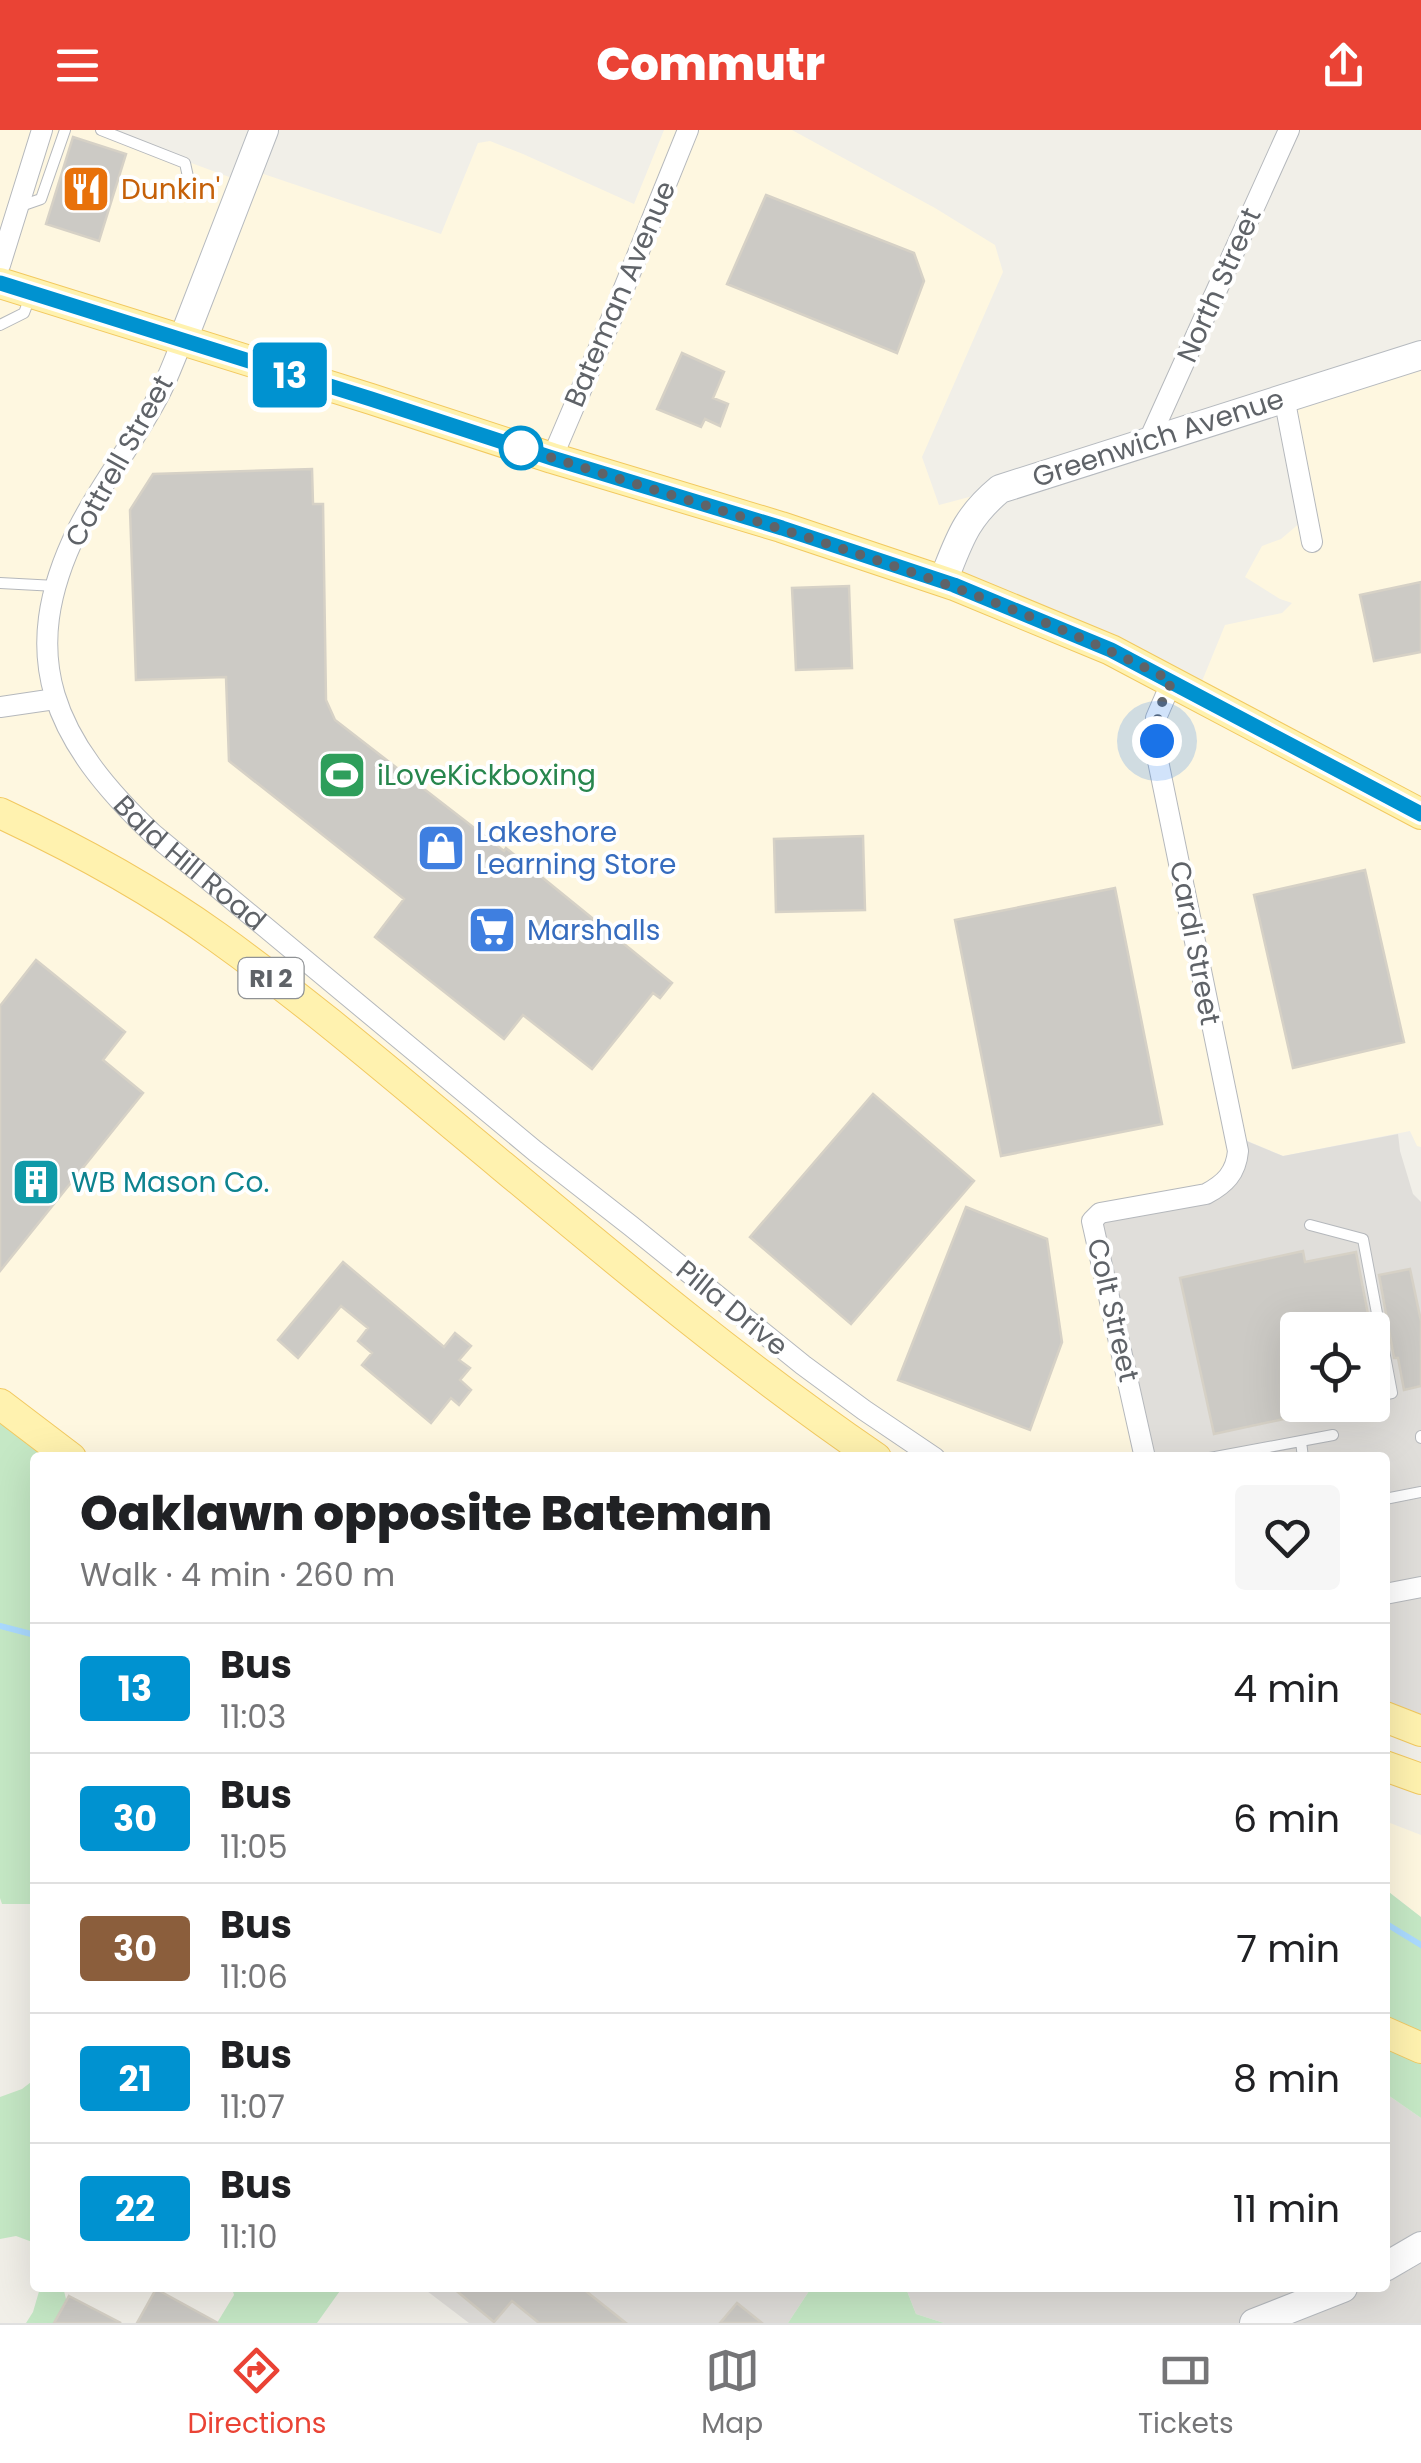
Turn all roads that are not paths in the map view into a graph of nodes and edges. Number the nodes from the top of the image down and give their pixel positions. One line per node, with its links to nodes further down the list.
1 (42, 130): 8 (street)
2 (65, 130): 8 (lane)
3 (101, 130): 7 (lane)
4 (264, 130): 13 (street)
5 (688, 130): 17 (street, Bateman Avenue)
6 (1289, 130): 16 (street, North Street)
7 (190, 186)
8 (18, 207): 9 (street)
9 (0, 265)
10 (0, 283): 11 (main road)
11 (32, 293): 12 (lane); 13 (main road)
12 (0, 325)
13 (182, 342): 17 (main road); 21 (street, Cottrell Street)
14 (1421, 354): 15 (street, Greenwich Avenue)
15 (1284, 397): 16 (street, Greenwich Avenue); 18 (street)
16 (1149, 440): 19 (street, Greenwich Avenue)
17 (552, 458): 19 (main road)
18 (1312, 542)
19 (942, 581): 22 (main road)
20 (0, 583): 21 (lane)
21 (56, 586): 23 (street, Cottrell Street)
22 (1172, 681): 25 (main road); 28 (street, Cardi Street)
23 (55, 699): 24 (street); 27 (street, Bald Hill Road)
24 (0, 707)
25 (1421, 814)
26 (0, 816): 31 (main road, RI 2)
27 (535, 1151): 38 (street, Pilla Drive)
28 (1206, 1194): 39 (street, Colt Street)
29 (1310, 1225): 30 (lane)
30 (1377, 1312)
31 (709, 1336): 36 (main road); 37 (main road, RI 2)
32 (0, 1404): 35 (main road)
33 (1333, 1435): 34 (lane)
34 (1301, 1442): 40 (lane); 41 (lane)
35 (63, 1452)
36 (847, 1452)
37 (867, 1452)
38 (925, 1452)
39 (1144, 1452)
40 (1250, 1452)
41 (1303, 1452)
42 (1421, 1492): 43 (lane)
43 (1390, 1498)
44 (1421, 1587): 45 (street)
45 (1390, 1593)
46 (1390, 1718): 47 (main road)
47 (1421, 1731)
48 (1390, 1768): 49 (main road)
49 (1421, 1779)
50 (1390, 2034): 51 (main road)
51 (1421, 2048)
52 (1421, 2246): 53 (street)
53 (1390, 2264)
54 (1333, 2292): 55 (street)
55 (1254, 2323)

